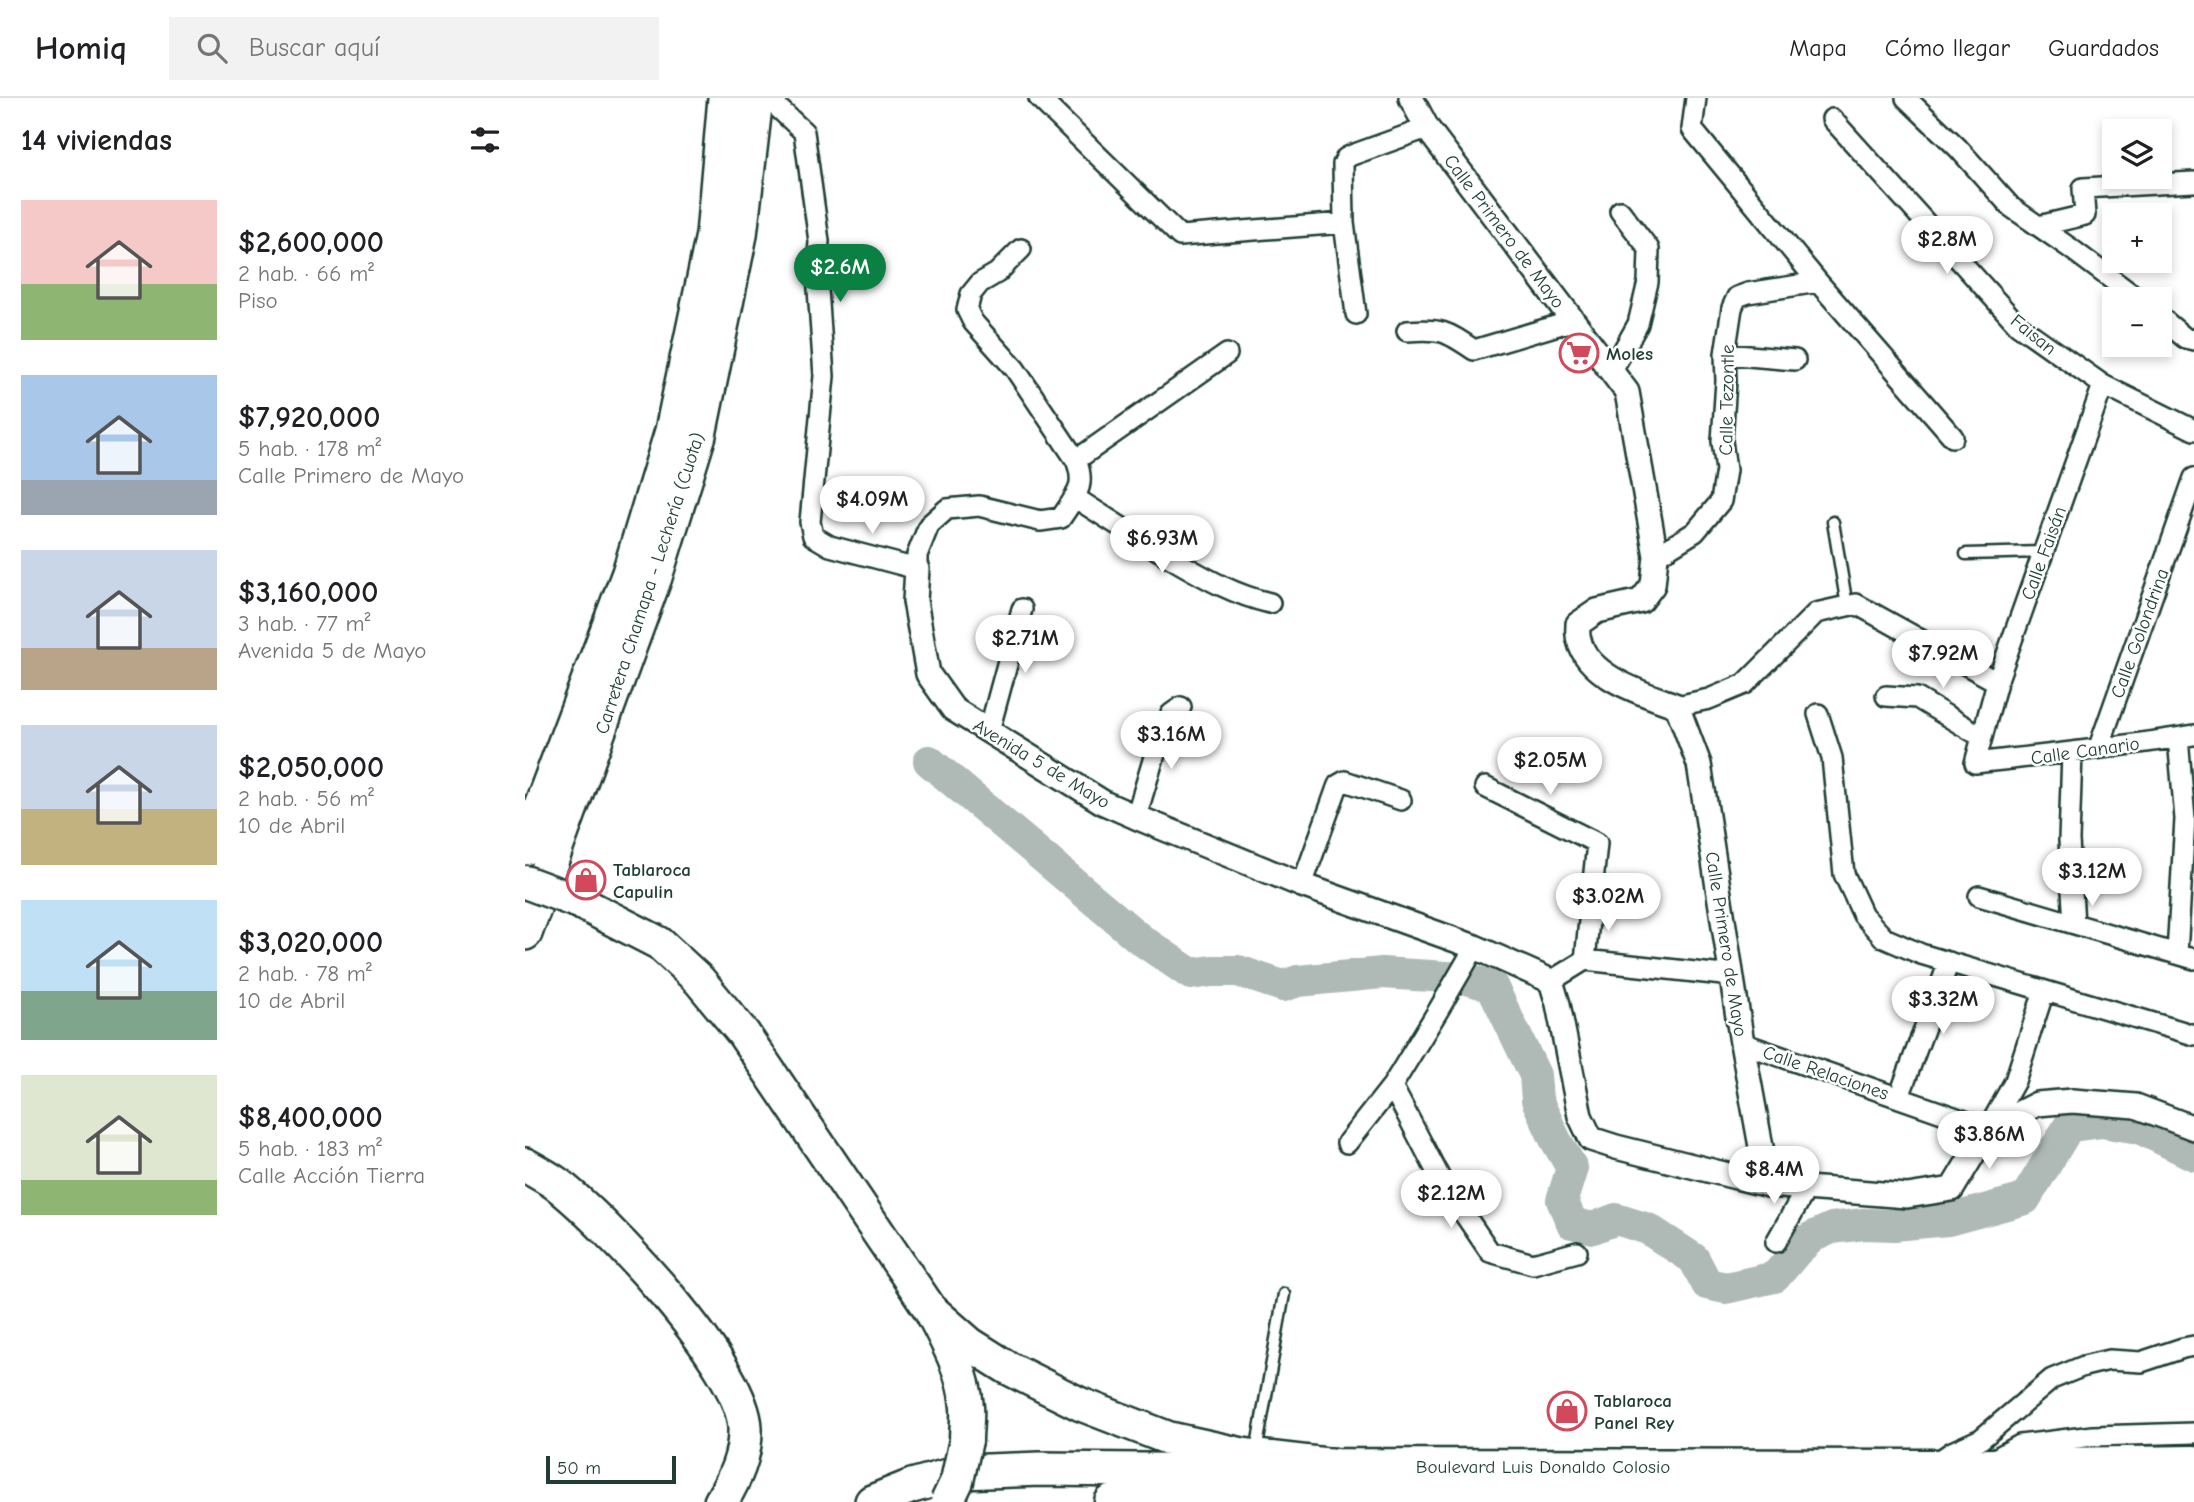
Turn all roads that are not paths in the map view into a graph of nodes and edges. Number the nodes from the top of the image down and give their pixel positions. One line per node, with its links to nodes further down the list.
1 (725, 98): 53 (highway, Carretera Chamapa - Lechería (Cuota))
2 (1039, 98): 11 (street)
3 (1411, 98): 8 (street, Calle Primero de Mayo)
4 (1696, 98): 14 (street)
5 (1906, 98): 12 (street)
6 (765, 101): 35 (street); 58 (highway, Carretera Chamapa - Lechería (Cuota))
7 (1832, 119): 25 (street, Faisan)
8 (1427, 128): 11 (street); 17 (street, Calle Primero de Mayo)
9 (2194, 182): 12 (street)
10 (1620, 211): 24 (street)
11 (1344, 223): 16 (street)
12 (2039, 226): 15 (street)
13 (1021, 249): 28 (street)
14 (1818, 282): 22 (street, Calle Tezontle); 27 (street)
15 (2122, 287)
16 (1356, 314)
17 (1572, 321): 19 (street); 24 (street, Calle Primero de Mayo)
18 (2172, 328): 20 (street)
19 (1407, 331)
20 (2194, 340)
21 (1227, 354): 28 (street)
22 (1725, 354): 23 (street); 34 (street, Calle Tezontle)
23 (1795, 360)
24 (1611, 372): 34 (street, Calle Primero de Mayo)
25 (2103, 385): 26 (street); 32 (street, Calle Faisán)
26 (2194, 430)
27 (1953, 437)
28 (1076, 460): 30 (street)
29 (2194, 478): 47 (street, Calle Golondrina)
30 (1074, 497): 35 (street, Avenida 5 de Mayo); 36 (street)
31 (1833, 522): 37 (lane)
32 (2043, 552): 33 (lane); 39 (street, Calle Faisán)
33 (1966, 554)
34 (1656, 556): 42 (street, Calle Primero de Mayo)
35 (916, 569): 44 (street, Avenida 5 de Mayo)
36 (1271, 603)
37 (1847, 606): 39 (street); 42 (street)
38 (1022, 609): 44 (street)
39 (1997, 682): 45 (street, Calle Faisán)
40 (1887, 696): 45 (street)
41 (1181, 706): 52 (street)
42 (1677, 706): 63 (street, Calle Primero de Mayo)
43 (1818, 714): 62 (street)
44 (989, 731): 52 (street, Avenida 5 de Mayo)
45 (1982, 737): 49 (street, Calle Faisán)
46 (2186, 737): 47 (street, Calle Canario); 60 (street)
47 (2098, 747): 48 (street, Calle Canario)
48 (2071, 753): 49 (street, Calle Canario); 57 (street)
49 (1975, 763)
50 (1485, 787): 61 (street)
51 (1401, 800): 55 (street)
52 (1136, 817): 55 (street, Avenida 5 de Mayo)
53 (525, 848)
54 (525, 882): 79 (highway, bridge)
55 (1302, 885): 59 (street, Avenida 5 de Mayo)
56 (1979, 896): 57 (street)
57 (2074, 924): 60 (street)
58 (525, 933)
59 (1474, 947): 64 (street, Avenida 5 de Mayo); 68 (street)
60 (2185, 957)
61 (1584, 960): 63 (street); 64 (street)
62 (1949, 962): 65 (street); 69 (street)
63 (1732, 976): 67 (street, Calle Primero de Mayo)
64 (1551, 981): 74 (street)
65 (2044, 992): 66 (street); 71 (street)
66 (2194, 1035)
67 (1742, 1044): 69 (street, Calle Relaciones); 74 (street, Calle Primero de Mayo)
68 (1392, 1086): 72 (street); 77 (street)
69 (1899, 1097): 71 (street, Calle Relaciones)
70 (2194, 1128): 71 (street)
71 (1989, 1129): 75 (street)
72 (1347, 1143)
73 (525, 1165): 94 (highway)
74 (1768, 1185): 75 (street)
75 (1806, 1189): 76 (street)
76 (1776, 1242)
77 (1577, 1252)
78 (1284, 1294): 83 (lane)
79 (930, 1309): 83 (highway, Boulevard Luis Donaldo Colosio); 96 (highway, bridge)
80 (2194, 1346): 88 (street)
81 (2194, 1433): 87 (street)
82 (2194, 1447): 85 (highway)
83 (1255, 1456): 86 (highway, Boulevard Luis Donaldo Colosio)
84 (2194, 1462): 85 (highway, Boulevard Luis Donaldo Colosio)
85 (2083, 1464): 87 (highway, Boulevard Luis Donaldo Colosio)
86 (1331, 1465): 88 (highway, Boulevard Luis Donaldo Colosio); 95 (highway)
87 (1984, 1465): 88 (highway, Boulevard Luis Donaldo Colosio)
88 (1933, 1466)
89 (2194, 1494): 93 (highway, Boulevard Luis Donaldo Colosio); 98 (lane)
90 (1638, 1497): 91 (highway, Boulevard Luis Donaldo Colosio); 92 (highway, Boulevard Luis Donaldo Colosio)
91 (1450, 1498): 97 (highway, Boulevard Luis Donaldo Colosio)
92 (1732, 1498): 93 (highway, Boulevard Luis Donaldo Colosio)
93 (2075, 1498)
94 (721, 1502)
95 (872, 1502)
96 (947, 1502)
97 (1111, 1502)
98 (2179, 1502)

